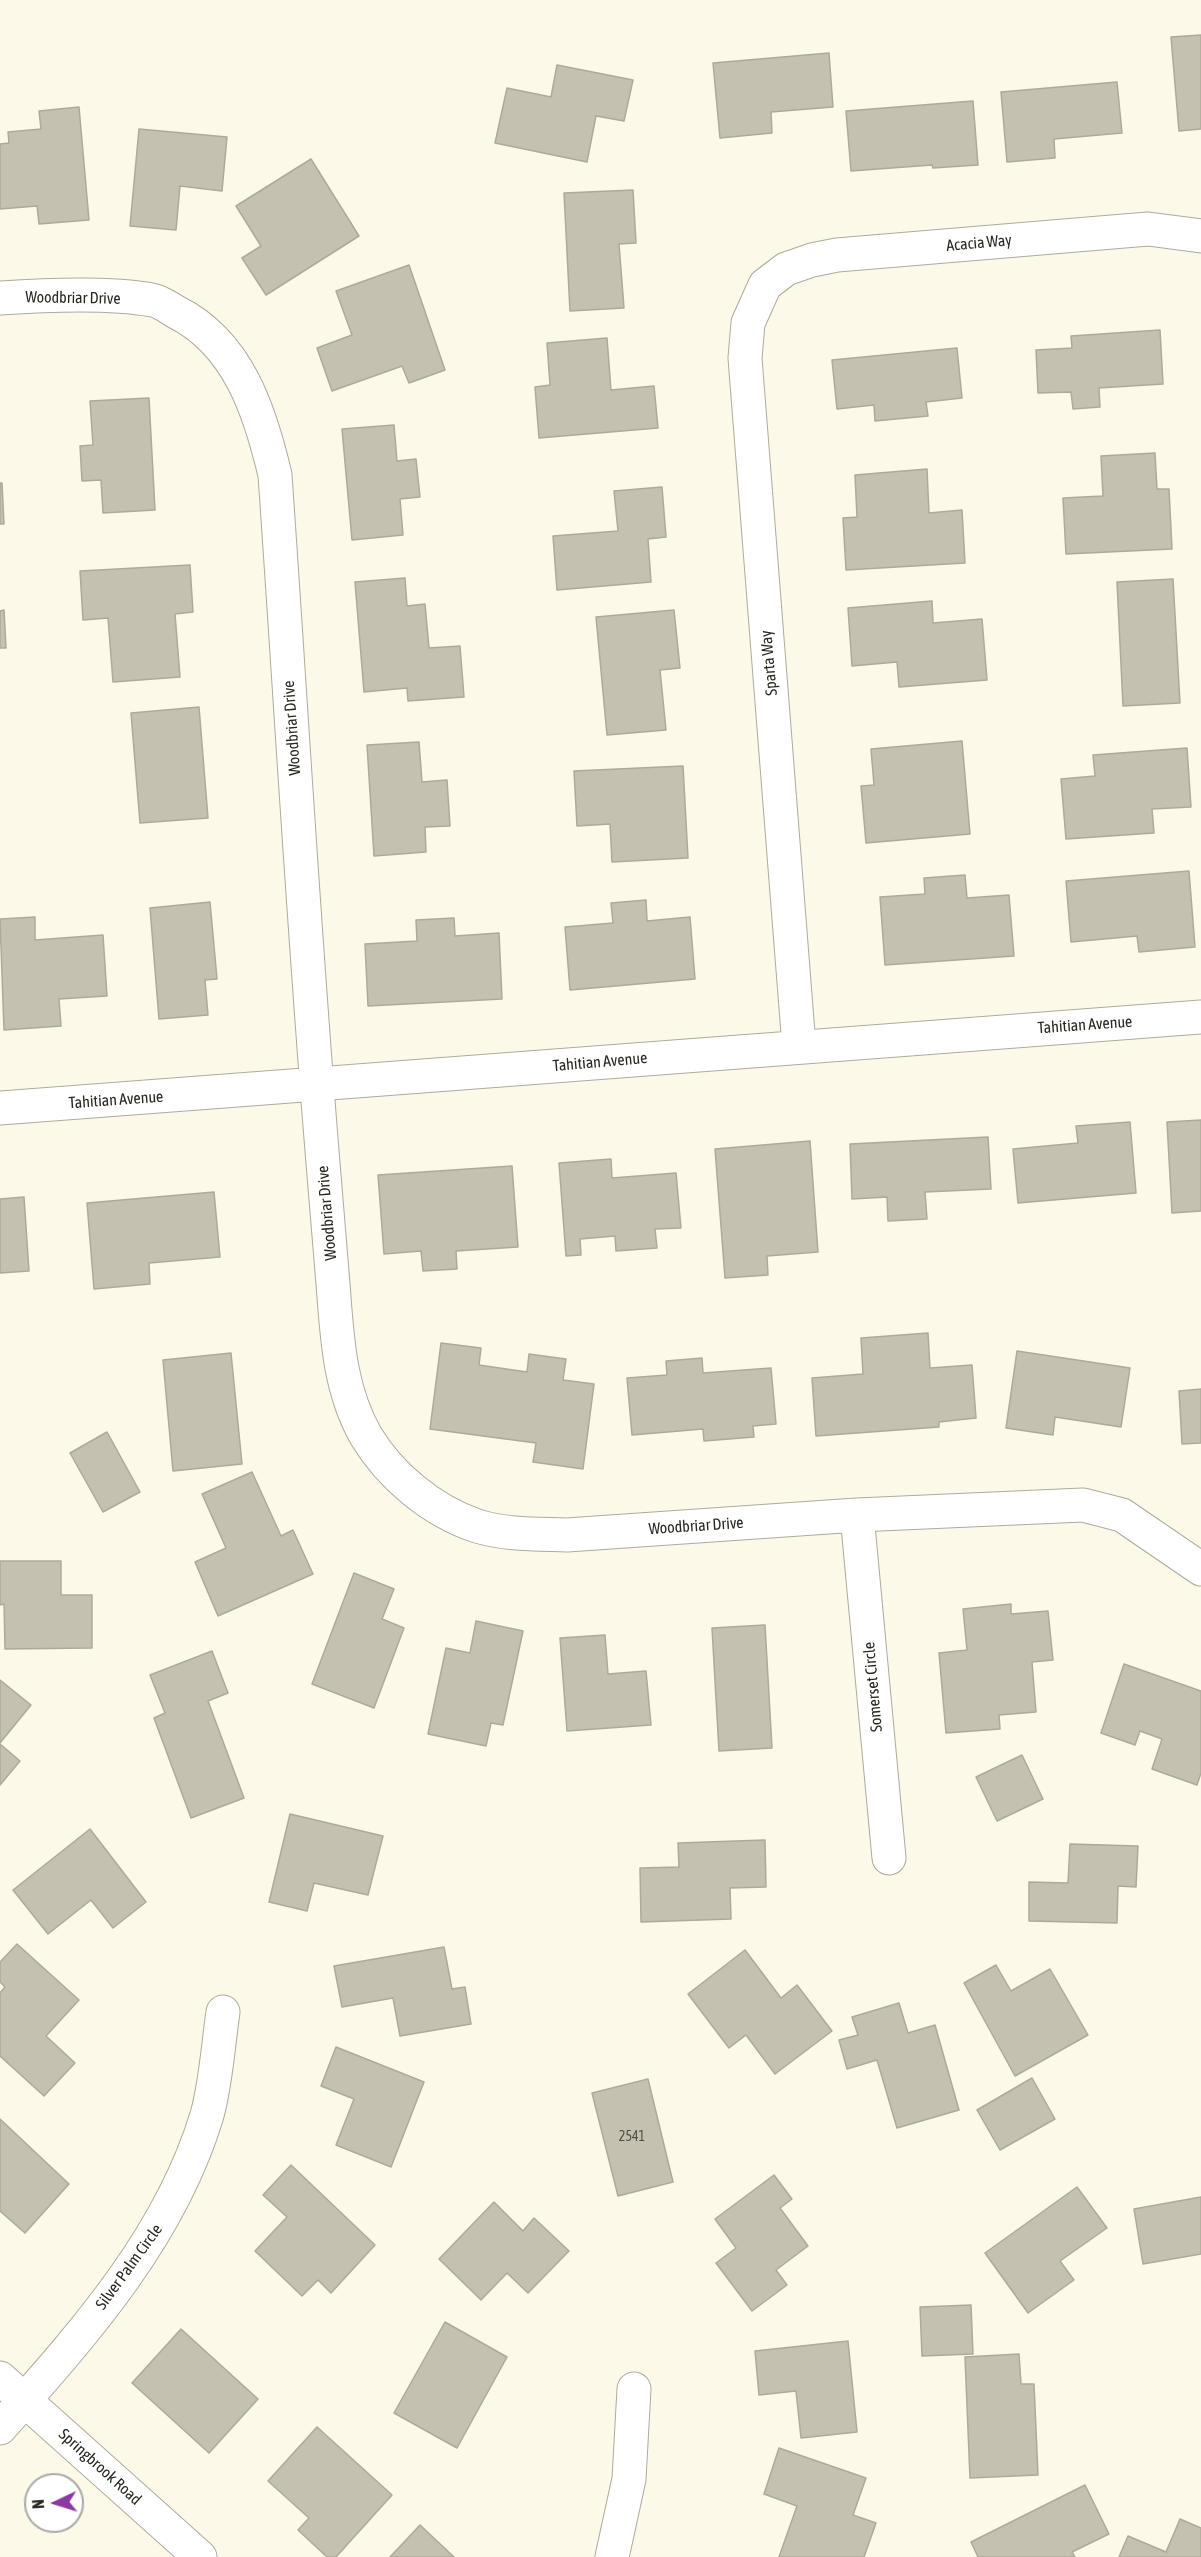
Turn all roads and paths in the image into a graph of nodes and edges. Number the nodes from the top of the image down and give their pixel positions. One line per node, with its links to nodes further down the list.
1 (1201, 237): 2 (street, Acacia Way)
2 (765, 285): 5 (street, Sparta Way)
3 (0, 298): 6 (street, Woodbriar Drive)
4 (1201, 1017): 5 (street, Tahitian Avenue)
5 (799, 1046): 6 (street, Tahitian Avenue)
6 (316, 1085): 7 (street, Tahitian Avenue); 8 (street, Woodbriar Drive)
7 (0, 1108)
8 (857, 1515): 9 (street, Woodbriar Drive); 10 (street, Somerset Circle)
9 (1201, 1569)
10 (889, 1858)
11 (223, 2012): 14 (street, Silver Palm Circle)
12 (0, 2378): 14 (street, Springbrook Road)
13 (634, 2389): 17 (street)
14 (25, 2400): 15 (street, Silver Palm Circle); 16 (street, Springbrook Road)
15 (0, 2428)
16 (200, 2557)
17 (612, 2557)

